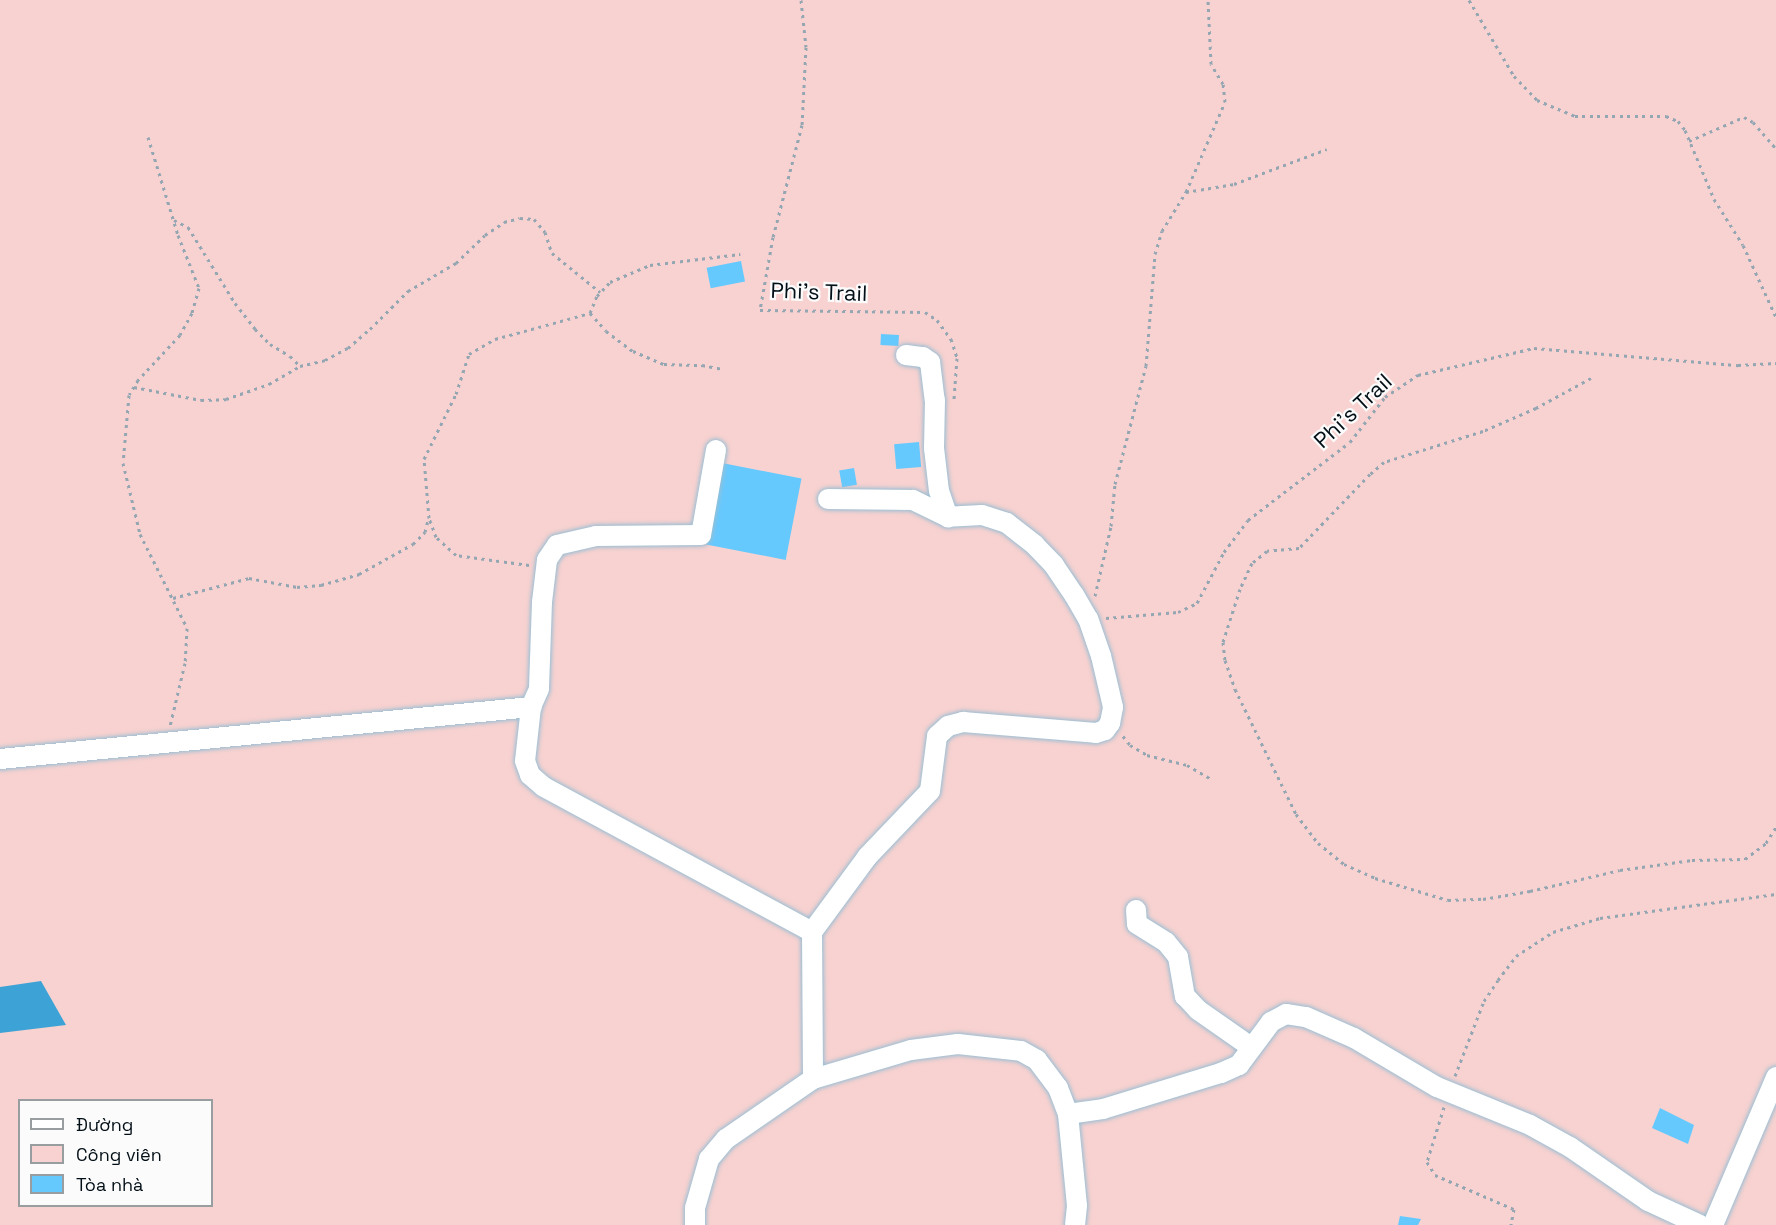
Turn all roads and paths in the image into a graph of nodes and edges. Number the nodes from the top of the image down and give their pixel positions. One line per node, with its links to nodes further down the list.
1 (801, 0): 20 (path, Phi's Trail)
2 (1208, 0): 8 (path)
3 (1469, 0): 5 (path)
4 (148, 137): 9 (path)
5 (1689, 141): 6 (path); 13 (path)
6 (1776, 148)
7 (1327, 149): 8 (path)
8 (1186, 192): 27 (path)
9 (174, 220): 16 (path); 19 (path)
10 (740, 254): 11 (path)
11 (600, 292): 12 (path); 16 (path)
12 (590, 313): 17 (path); 24 (path)
13 (1776, 317)
14 (906, 355): 23 (street)
15 (1776, 363): 27 (path, Phi's Trail)
16 (300, 366): 19 (path)
17 (723, 369)
18 (1591, 378): 33 (path)
19 (134, 387): 26 (path)
20 (952, 405)
21 (716, 450): 25 (street)
22 (828, 499): 23 (street)
23 (948, 517): 27 (street)
24 (429, 518): 25 (path); 26 (path)
25 (546, 571): 28 (street)
26 (173, 598): 30 (path)
27 (1088, 619): 29 (street)
28 (531, 707): 30 (street); 36 (street)
29 (1112, 716): 32 (path); 36 (street)
30 (173, 743): 31 (street)
31 (0, 759)
32 (1211, 779)
33 (1776, 827)
34 (1776, 894): 40 (path)
35 (1136, 910): 37 (street)
36 (812, 932): 39 (street)
37 (1251, 1047): 40 (street); 41 (street)
38 (1776, 1077): 47 (street)
39 (813, 1079): 41 (street); 43 (street)
40 (1449, 1092): 45 (path); 46 (street)
41 (1068, 1114): 42 (street)
42 (1076, 1216): 44 (street)
43 (695, 1225)
44 (1089, 1225)
45 (1511, 1225)
46 (1700, 1225)
47 (1713, 1225)

